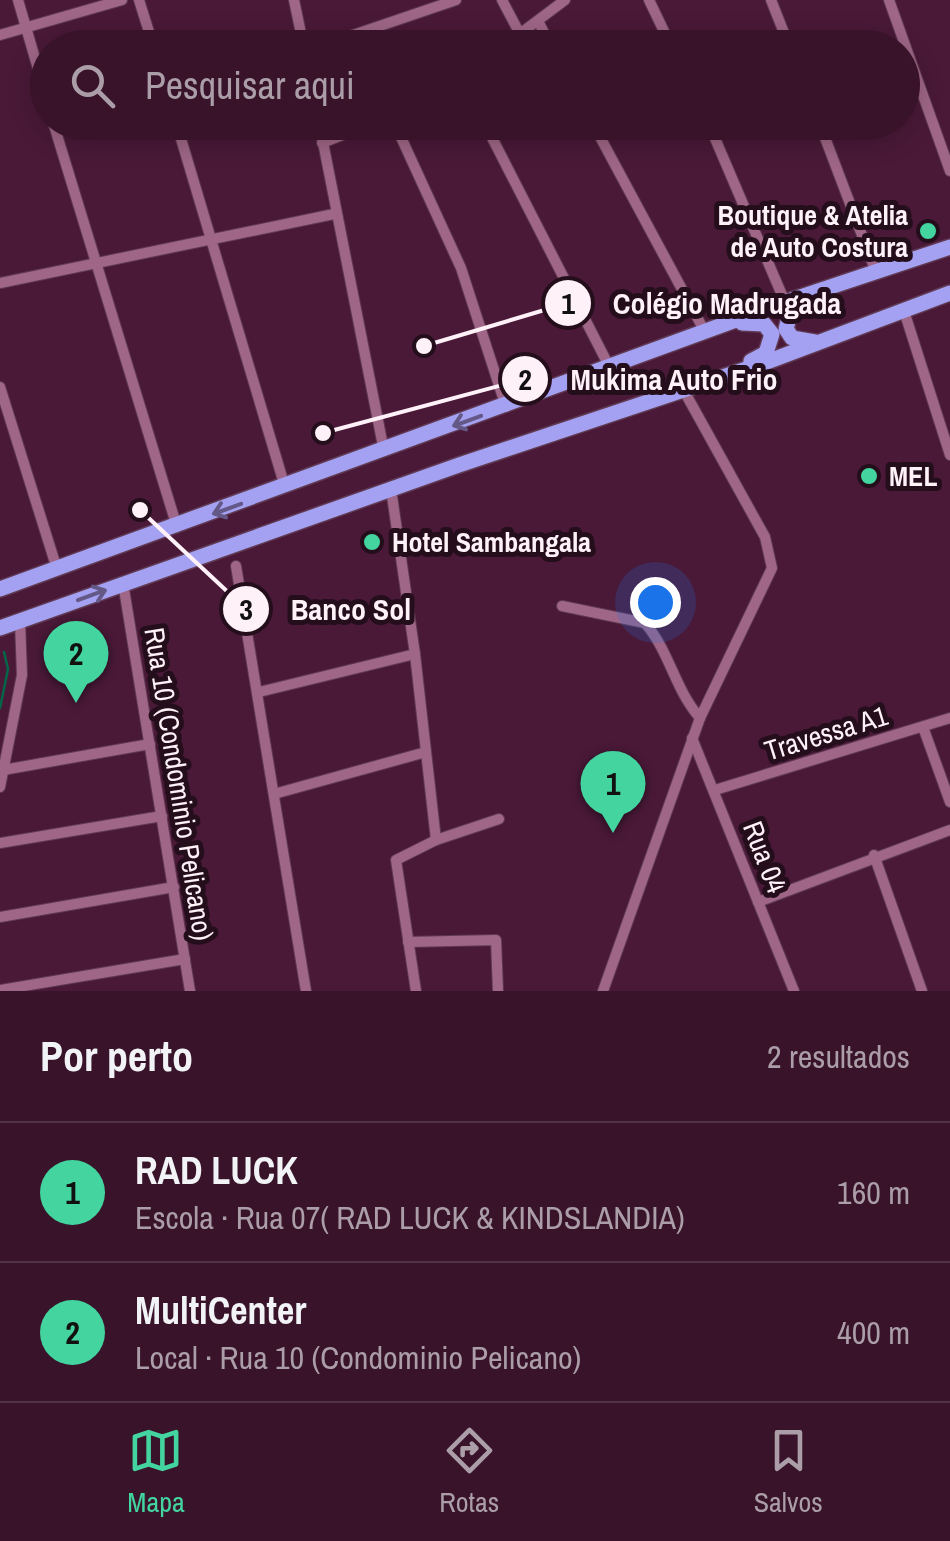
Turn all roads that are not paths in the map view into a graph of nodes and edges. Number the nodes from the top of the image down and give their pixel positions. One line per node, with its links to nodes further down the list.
1 (18, 0): 12 (street)
2 (122, 0): 12 (street)
3 (140, 0): 13 (street)
4 (294, 0): 14 (street)
5 (456, 0): 15 (street)
6 (502, 0): 16 (street)
7 (565, 0): 11 (street)
8 (649, 0): 19 (street)
9 (771, 0): 20 (street)
10 (889, 0): 21 (street)
11 (538, 21): 17 (street); 18 (street)
12 (26, 28): 22 (street); 23 (street)
13 (149, 30)
14 (300, 30)
15 (368, 30)
16 (518, 30)
17 (526, 30)
18 (543, 30)
19 (663, 30)
20 (783, 30)
21 (900, 30)
22 (0, 35)
23 (30, 42)
24 (920, 87): 35 (street)
25 (58, 140): 39 (street)
26 (181, 140): 37 (street)
27 (322, 140): 34 (street)
28 (330, 140): 34 (street)
29 (402, 140): 53 (street)
30 (493, 140): 49 (street)
31 (602, 140): 46 (street)
32 (716, 140): 44 (street)
33 (825, 140): 40 (street)
34 (322, 143): 36 (street)
35 (950, 171)
36 (334, 214): 37 (street); 54 (street)
37 (211, 239): 39 (street); 56 (street)
38 (950, 247): 40 (highway)
39 (93, 264): 41 (street); 58 (street)
40 (876, 272): 42 (highway)
41 (0, 282)
42 (811, 293): 44 (highway); 48 (highway)
43 (950, 293): 45 (highway)
44 (785, 302): 46 (highway)
45 (904, 310): 48 (highway); 55 (street)
46 (706, 332): 47 (highway)
47 (690, 340): 49 (highway); 50 (highway)
48 (824, 342): 50 (highway)
49 (611, 370): 53 (highway)
50 (702, 383): 52 (highway)
51 (0, 387): 60 (street)
52 (683, 389): 57 (highway); 68 (street)
53 (506, 407): 54 (highway, one-way to 54)
54 (384, 451): 56 (highway)
55 (950, 455)
56 (285, 487): 58 (highway, one-way to 58)
57 (391, 490): 61 (highway); 66 (street)
58 (177, 527): 60 (highway)
59 (236, 566): 67 (street)
60 (58, 569): 62 (highway)
61 (123, 584): 64 (highway, one-way to 61); 72 (street, Rua 10 (Condominio Pelicano))
62 (0, 589)
63 (562, 606): 68 (street)
64 (20, 621): 65 (highway); 74 (street)
65 (0, 628)
66 (415, 654): 67 (street); 73 (street)
67 (259, 692): 77 (street)
68 (700, 718): 71 (street)
69 (950, 718): 70 (street, Travessa A1)
70 (923, 726): 76 (street, Travessa A1); 78 (street)
71 (692, 738): 76 (street, Rua 04); 95 (street)
72 (150, 744): 74 (street); 79 (street, Rua 10 (Condominio Pelicano))
73 (426, 752): 77 (street); 82 (street)
74 (3, 770): 75 (street)
75 (0, 786)
76 (716, 790): 86 (street, Rua 04)
77 (274, 794): 92 (street)
78 (950, 802)
79 (162, 816): 83 (street); 85 (street, Rua 10 (Condominio Pelicano))
80 (499, 819): 82 (street)
81 (950, 830): 84 (street)
82 (436, 840): 88 (street)
83 (0, 843)
84 (874, 855): 86 (street); 97 (street)
85 (174, 887): 87 (street); 89 (street, Rua 10 (Condominio Pelicano))
86 (758, 902): 96 (street, Rua 04)
87 (0, 917)
88 (408, 942): 93 (street); 94 (street)
89 (185, 959): 90 (street); 91 (street, Rua 10 (Condominio Pelicano))
90 (0, 990)
91 (190, 991)
92 (306, 991)
93 (416, 991)
94 (498, 991)
95 (603, 991)
96 (794, 991)
97 (922, 991)

